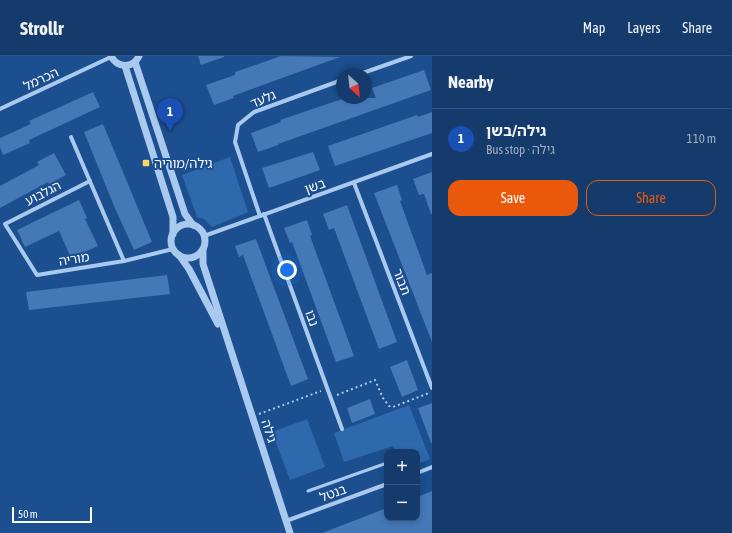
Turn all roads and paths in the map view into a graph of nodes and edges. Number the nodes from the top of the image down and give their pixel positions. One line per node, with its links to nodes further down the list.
1 (111, 56): 4 (street); 7 (street, הכרמל)
2 (411, 56): 5 (street)
3 (137, 59): 4 (street); 14 (street)
4 (125, 66): 15 (street)
5 (372, 70)
6 (336, 82): 12 (street, גלעד)
7 (0, 109)
8 (71, 137): 10 (street)
9 (432, 154): 11 (street, בשן)
10 (90, 181): 13 (street, הגלבוע); 20 (street)
11 (354, 182): 12 (street, בשן); 22 (street, תבור)
12 (262, 215): 16 (street, בשן); 23 (street, נבו)
13 (5, 224): 20 (street, מוריה)
14 (193, 225): 15 (street); 16 (street)
15 (173, 234): 17 (street)
16 (204, 236): 18 (street)
17 (173, 249): 19 (street); 20 (street, מוריה)
18 (203, 250): 19 (street); 21 (street, גילה)
19 (178, 255): 21 (street, גילה)
20 (124, 261)
21 (225, 336): 26 (street, גילה)
22 (432, 388)
23 (328, 389): 25 (street, נבו); 26 (path)
24 (432, 392): 25 (path)
25 (330, 398): 27 (street, נבו)
26 (252, 416): 33 (street, גילה)
27 (342, 429)
28 (384, 464): 32 (lane)
29 (432, 467): 30 (street)
30 (420, 472)
31 (384, 485): 33 (street, בנטל)
32 (308, 491)
33 (286, 520): 34 (street, גילה)
34 (290, 533)

